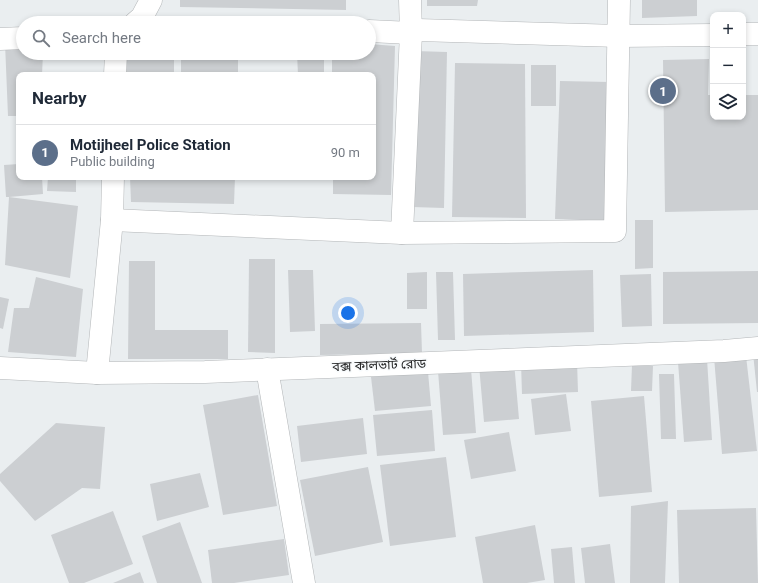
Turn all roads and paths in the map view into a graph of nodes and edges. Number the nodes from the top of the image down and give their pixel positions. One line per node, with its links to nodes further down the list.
1 (151, 0): 4 (street)
2 (410, 0): 6 (street)
3 (619, 0): 10 (street)
4 (143, 16)
5 (376, 31): 6 (street)
6 (410, 33): 10 (street); 17 (street)
7 (746, 34): 8 (street)
8 (758, 34)
9 (710, 35): 10 (street)
10 (619, 36): 17 (street)
11 (16, 38): 12 (street)
12 (0, 39)
13 (116, 60): 14 (street)
14 (115, 72)
15 (113, 180): 16 (street)
16 (112, 220): 17 (street); 21 (street)
17 (402, 232)
18 (758, 348): 20 (street, বক্স কালভার্ট রোড)
19 (0, 368): 21 (street, বক্স কালভার্ট রোড)
20 (267, 369): 21 (street, বক্স কালভার্ট রোড); 22 (street)
21 (97, 373)
22 (304, 583)

